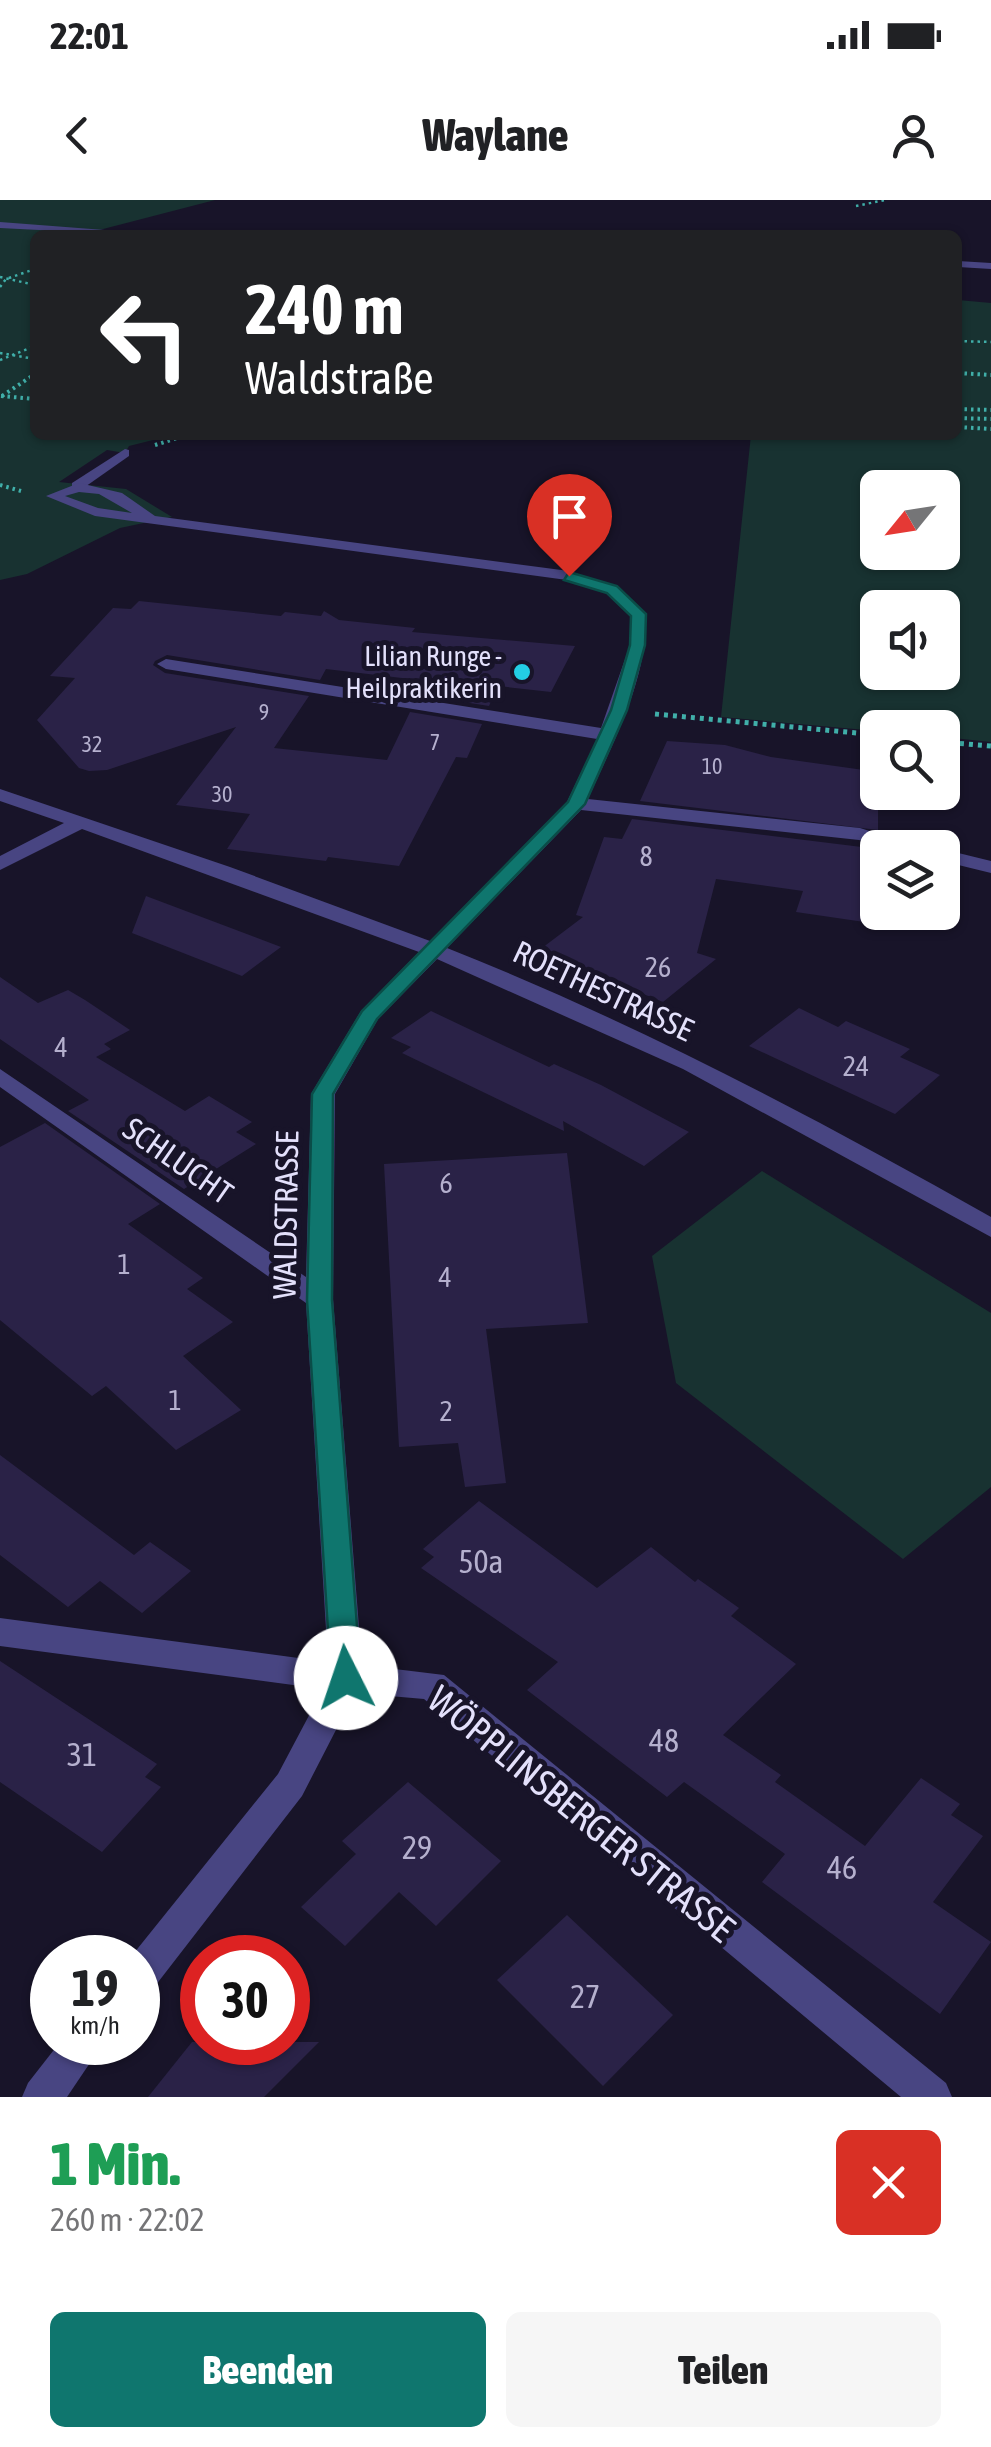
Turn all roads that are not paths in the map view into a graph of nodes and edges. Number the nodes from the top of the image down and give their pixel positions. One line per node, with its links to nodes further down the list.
1 (0, 225): 2 (street)
2 (66, 230)
3 (962, 264): 4 (street)
4 (991, 266)
5 (125, 453): 6 (lane)
6 (78, 486): 7 (street, WALDSTRASSE); 7 (street, WALDSTRASSE)
7 (150, 519): 9 (street, WALDSTRASSE)
8 (166, 664): 9 (street)
9 (608, 735): 11 (street, WALDSTRASSE)
10 (0, 795): 12 (street, ROETHESTRASSE)
11 (576, 804): 13 (street); 17 (street, WALDSTRASSE)
12 (80, 822): 15 (street); 17 (street, ROETHESTRASSE)
13 (860, 834)
14 (960, 859): 16 (street)
15 (0, 864)
16 (991, 867)
17 (432, 950): 19 (street, ROETHESTRASSE); 20 (street, WALDSTRASSE)
18 (0, 1076): 20 (street, SCHLUCHT)
19 (991, 1228)
20 (319, 1300): 22 (street, WALDSTRASSE)
21 (0, 1632): 22 (street, WÖPPLINSBERGER STRASSE)
22 (346, 1678): 23 (street); 26 (street, WÖPPLINSBERGER STRASSE)
23 (160, 1949)
24 (67, 2065): 25 (street)
25 (42, 2097)
26 (932, 2097)

